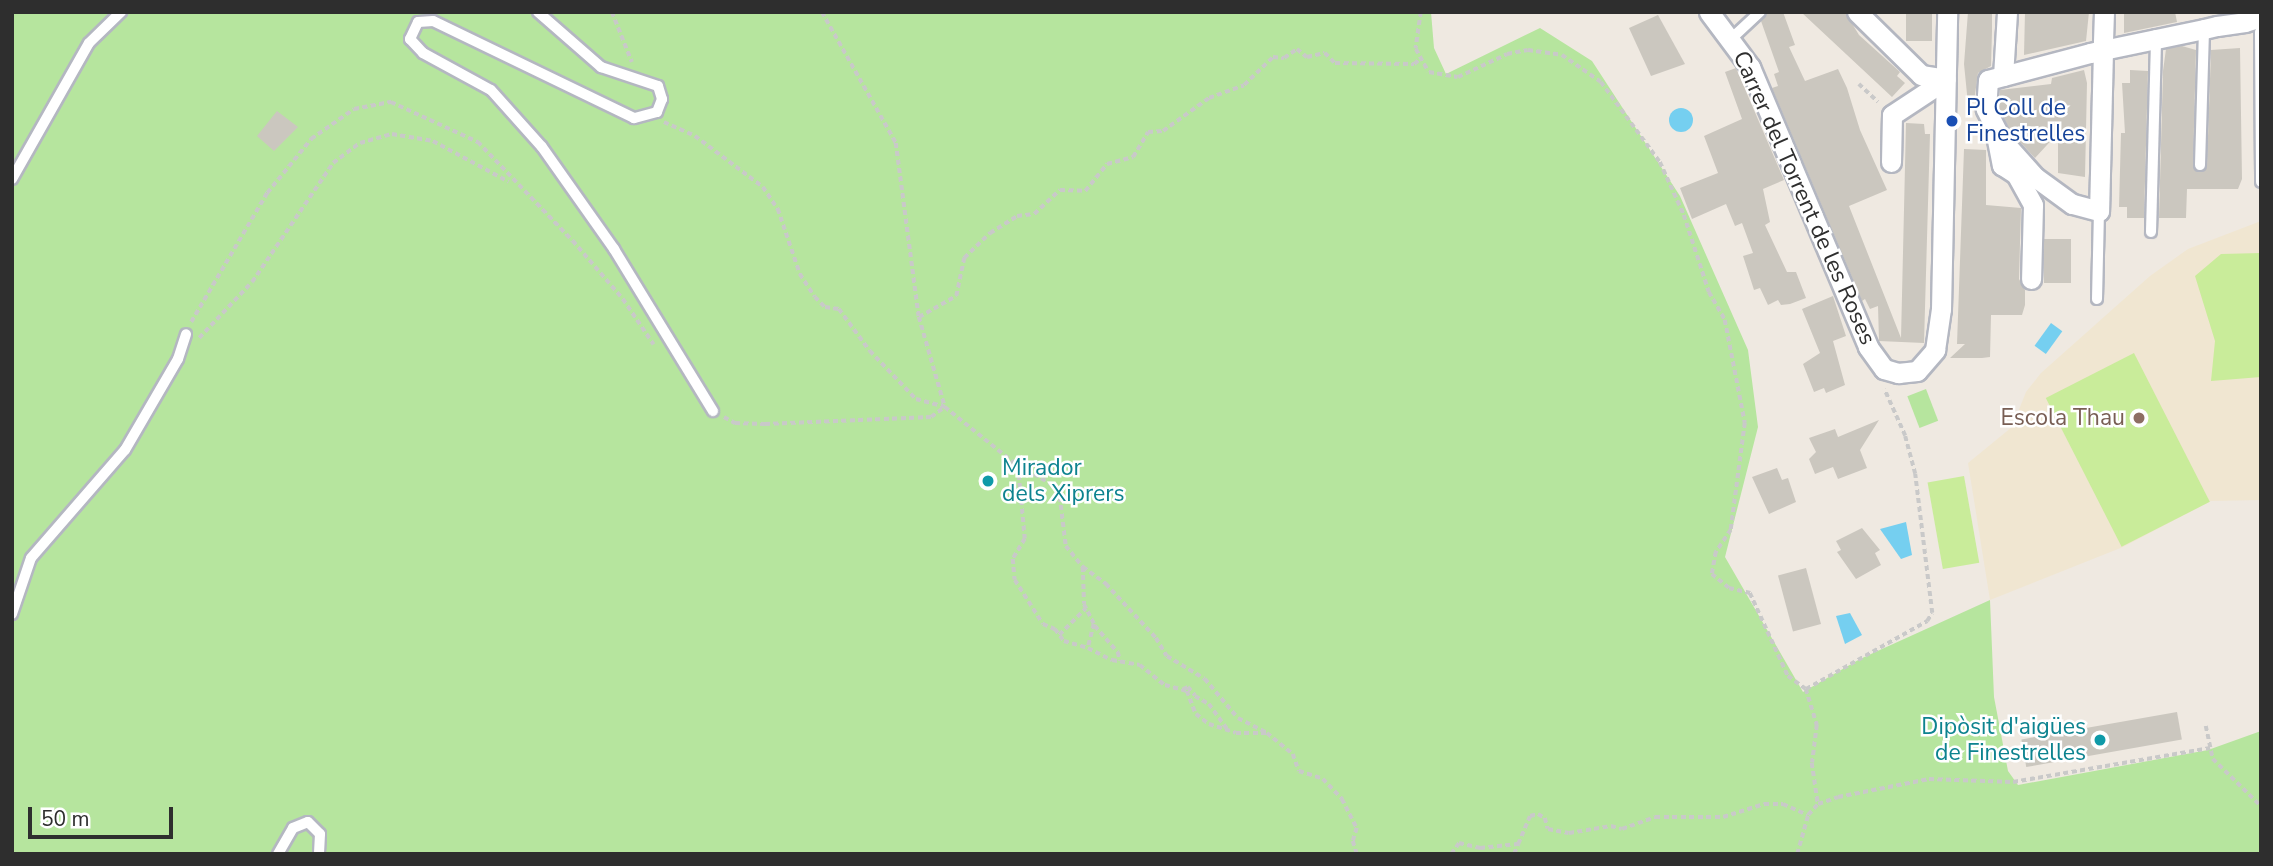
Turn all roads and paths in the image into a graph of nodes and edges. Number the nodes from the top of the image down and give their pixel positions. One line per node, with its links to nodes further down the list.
1 (121, 12): 27 (lane)
2 (538, 12): 18 (lane)
3 (612, 12): 18 (path)
4 (822, 12): 34 (path)
5 (1421, 12): 17 (path)
6 (1709, 12): 14 (street, Carrer del Torrent de les Roses)
7 (1760, 12): 14 (lane)
8 (1857, 12): 20 (street)
9 (1947, 12): 20 (street, Carrer del Torrent de les Roses)
10 (2007, 12): 19 (street)
11 (2104, 12): 16 (street)
12 (2259, 22): 13 (street); 28 (lane)
13 (2204, 29): 15 (street); 26 (lane)
14 (1732, 38): 38 (street, Carrer del Torrent de les Roses)
15 (2156, 39): 16 (street); 31 (lane)
16 (2103, 50): 19 (street); 30 (street)
17 (1419, 60): 34 (path); 51 (path)
18 (631, 78): 22 (lane)
19 (1996, 78): 24 (street)
20 (1946, 79): 23 (street); 38 (street, Carrer del Torrent de les Roses)
21 (1859, 84): 23 (path)
22 (657, 112): 39 (path); 40 (lane)
23 (1892, 116): 25 (street)
24 (1995, 127): 30 (street); 32 (street)
25 (1891, 162)
26 (2200, 165)
27 (12, 179)
28 (2261, 182)
29 (514, 184): 35 (path); 36 (path); 37 (path)
30 (2099, 211): 33 (lane)
31 (2151, 232)
32 (2031, 279)
33 (2097, 299)
34 (919, 317): 39 (path)
35 (186, 334): 37 (lane)
36 (659, 354)
37 (178, 359): 46 (lane)
38 (1884, 369): 51 (path)
39 (945, 407): 40 (path); 41 (path)
40 (713, 411)
41 (1012, 461): 42 (path); 43 (path)
42 (1032, 473): 43 (path); 44 (path)
43 (1019, 475): 48 (path)
44 (1083, 567): 45 (path); 53 (path)
45 (1086, 608): 47 (path); 48 (path)
46 (12, 614)
47 (1096, 633): 49 (path); 50 (path)
48 (1059, 635): 49 (path)
49 (1088, 648): 50 (path)
50 (1120, 661): 52 (path)
51 (1806, 689): 59 (path)
52 (1193, 697): 55 (path); 55 (path)
53 (1250, 722): 56 (path); 57 (path)
54 (2206, 726): 58 (path)
55 (1229, 731): 56 (path)
56 (1249, 733): 57 (path)
57 (1267, 733): 65 (path)
58 (2210, 748): 59 (path); 60 (path)
59 (1818, 804): 61 (path)
60 (2261, 806)
61 (1808, 815): 62 (path); 70 (path)
62 (1518, 844): 68 (path); 69 (path)
63 (278, 854): 64 (lane)
64 (318, 854)
65 (1357, 854)
66 (1431, 854): 67 (path)
67 (1437, 854)
68 (1451, 854)
69 (1514, 854)
70 (1797, 854)

